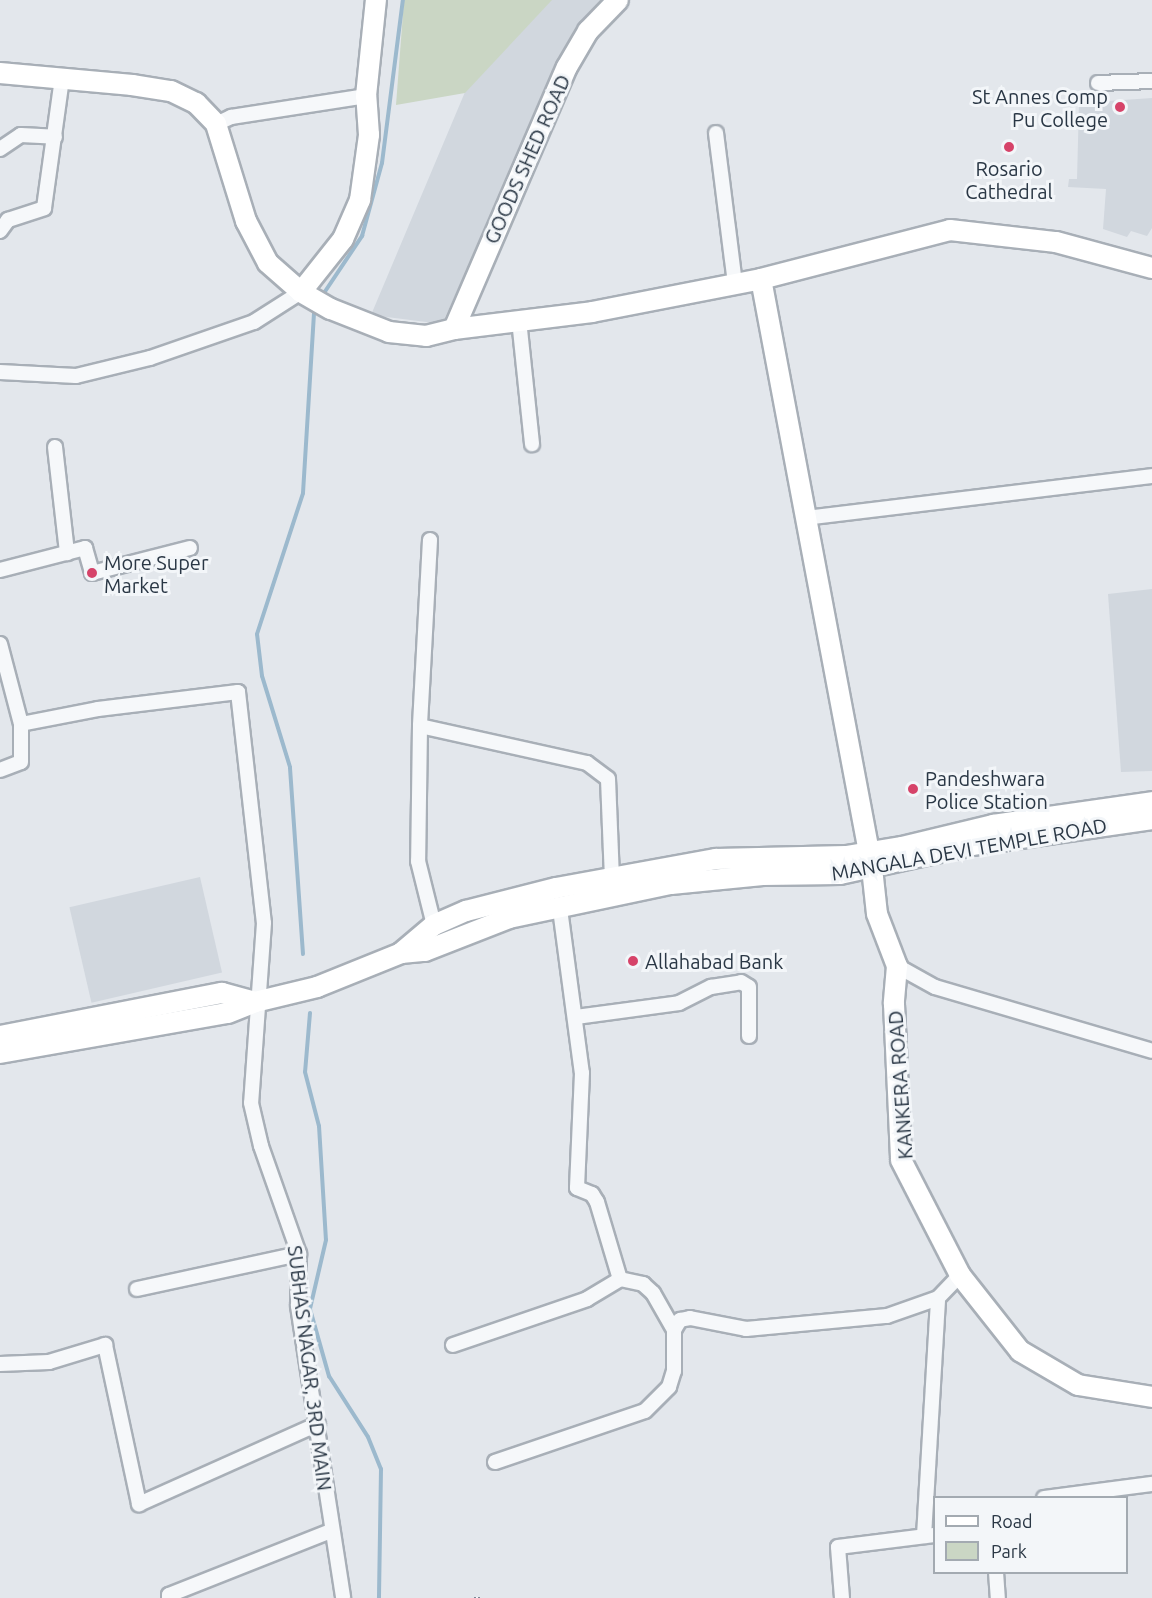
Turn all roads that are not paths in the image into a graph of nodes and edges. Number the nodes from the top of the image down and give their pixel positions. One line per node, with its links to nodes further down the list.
1 (376, 0): 7 (main road)
2 (618, 0): 18 (main road, GOODS SHED ROAD)
3 (0, 73): 4 (main road)
4 (62, 79): 8 (main road); 10 (street)
5 (1152, 81): 6 (street)
6 (1098, 83)
7 (366, 96): 8 (street); 16 (main road)
8 (216, 124): 16 (main road)
9 (716, 133): 15 (street)
10 (55, 137): 11 (street); 12 (street)
11 (0, 149)
12 (0, 231)
13 (1152, 268): 14 (main road)
14 (761, 279): 15 (main road); 23 (main road)
15 (735, 283): 17 (main road)
16 (301, 292): 18 (main road); 19 (street)
17 (519, 320): 18 (main road); 20 (street)
18 (454, 329)
19 (0, 372)
20 (532, 444)
21 (55, 447): 26 (street)
22 (1152, 476): 23 (street)
23 (805, 518): 35 (main road)
24 (430, 540): 30 (street)
25 (190, 548): 26 (street)
26 (67, 553): 27 (street)
27 (0, 570)
28 (0, 644): 29 (street)
29 (21, 724): 31 (street); 42 (street, SUBHAS NAGAR, 3RD MAIN)
30 (420, 726): 36 (street); 39 (street)
31 (0, 770)
32 (1152, 802): 34 (main road, MANGALA DEVI TEMPLE ROAD)
33 (1152, 819): 34 (main road, MANGALA DEVI TEMPLE ROAD)
34 (954, 842): 35 (main road, MANGALA DEVI TEMPLE ROAD)
35 (869, 860): 36 (main road, MANGALA DEVI TEMPLE ROAD); 38 (main road, MANGALA DEVI TEMPLE ROAD); 41 (main road)
36 (612, 877): 37 (main road, MANGALA DEVI TEMPLE ROAD)
37 (556, 888): 38 (main road); 39 (main road, MANGALA DEVI TEMPLE ROAD)
38 (560, 909): 40 (main road, MANGALA DEVI TEMPLE ROAD); 43 (street)
39 (434, 925): 40 (main road, MANGALA DEVI TEMPLE ROAD)
40 (401, 953): 42 (main road, MANGALA DEVI TEMPLE ROAD)
41 (897, 966): 46 (street); 49 (main road, KANKERA ROAD)
42 (255, 1002): 44 (main road, MANGALA DEVI TEMPLE ROAD); 47 (main road, MANGALA DEVI TEMPLE ROAD); 48 (street, SUBHAS NAGAR, 3RD MAIN)
43 (576, 1017): 45 (street); 50 (street)
44 (0, 1036)
45 (749, 1036)
46 (1152, 1051)
47 (0, 1053)
48 (299, 1254): 51 (street); 57 (street, SUBHAS NAGAR, 3RD MAIN)
49 (960, 1275): 52 (street); 56 (main road, KANKERA ROAD)
50 (620, 1279): 53 (street); 54 (street)
51 (137, 1289)
52 (938, 1298): 53 (street); 62 (street)
53 (674, 1330): 58 (street)
54 (453, 1345)
55 (0, 1364): 57 (street)
56 (1152, 1397)
57 (318, 1424): 61 (street, SUBHAS NAGAR, 3RD MAIN)
58 (495, 1462)
59 (1152, 1484): 60 (street)
60 (1052, 1496)
61 (331, 1531): 64 (street); 65 (street, SUBHAS NAGAR, 3RD MAIN)
62 (929, 1536): 66 (street)
63 (996, 1574): 67 (street)
64 (169, 1598)
65 (343, 1598)
66 (842, 1598)
67 (999, 1598)

